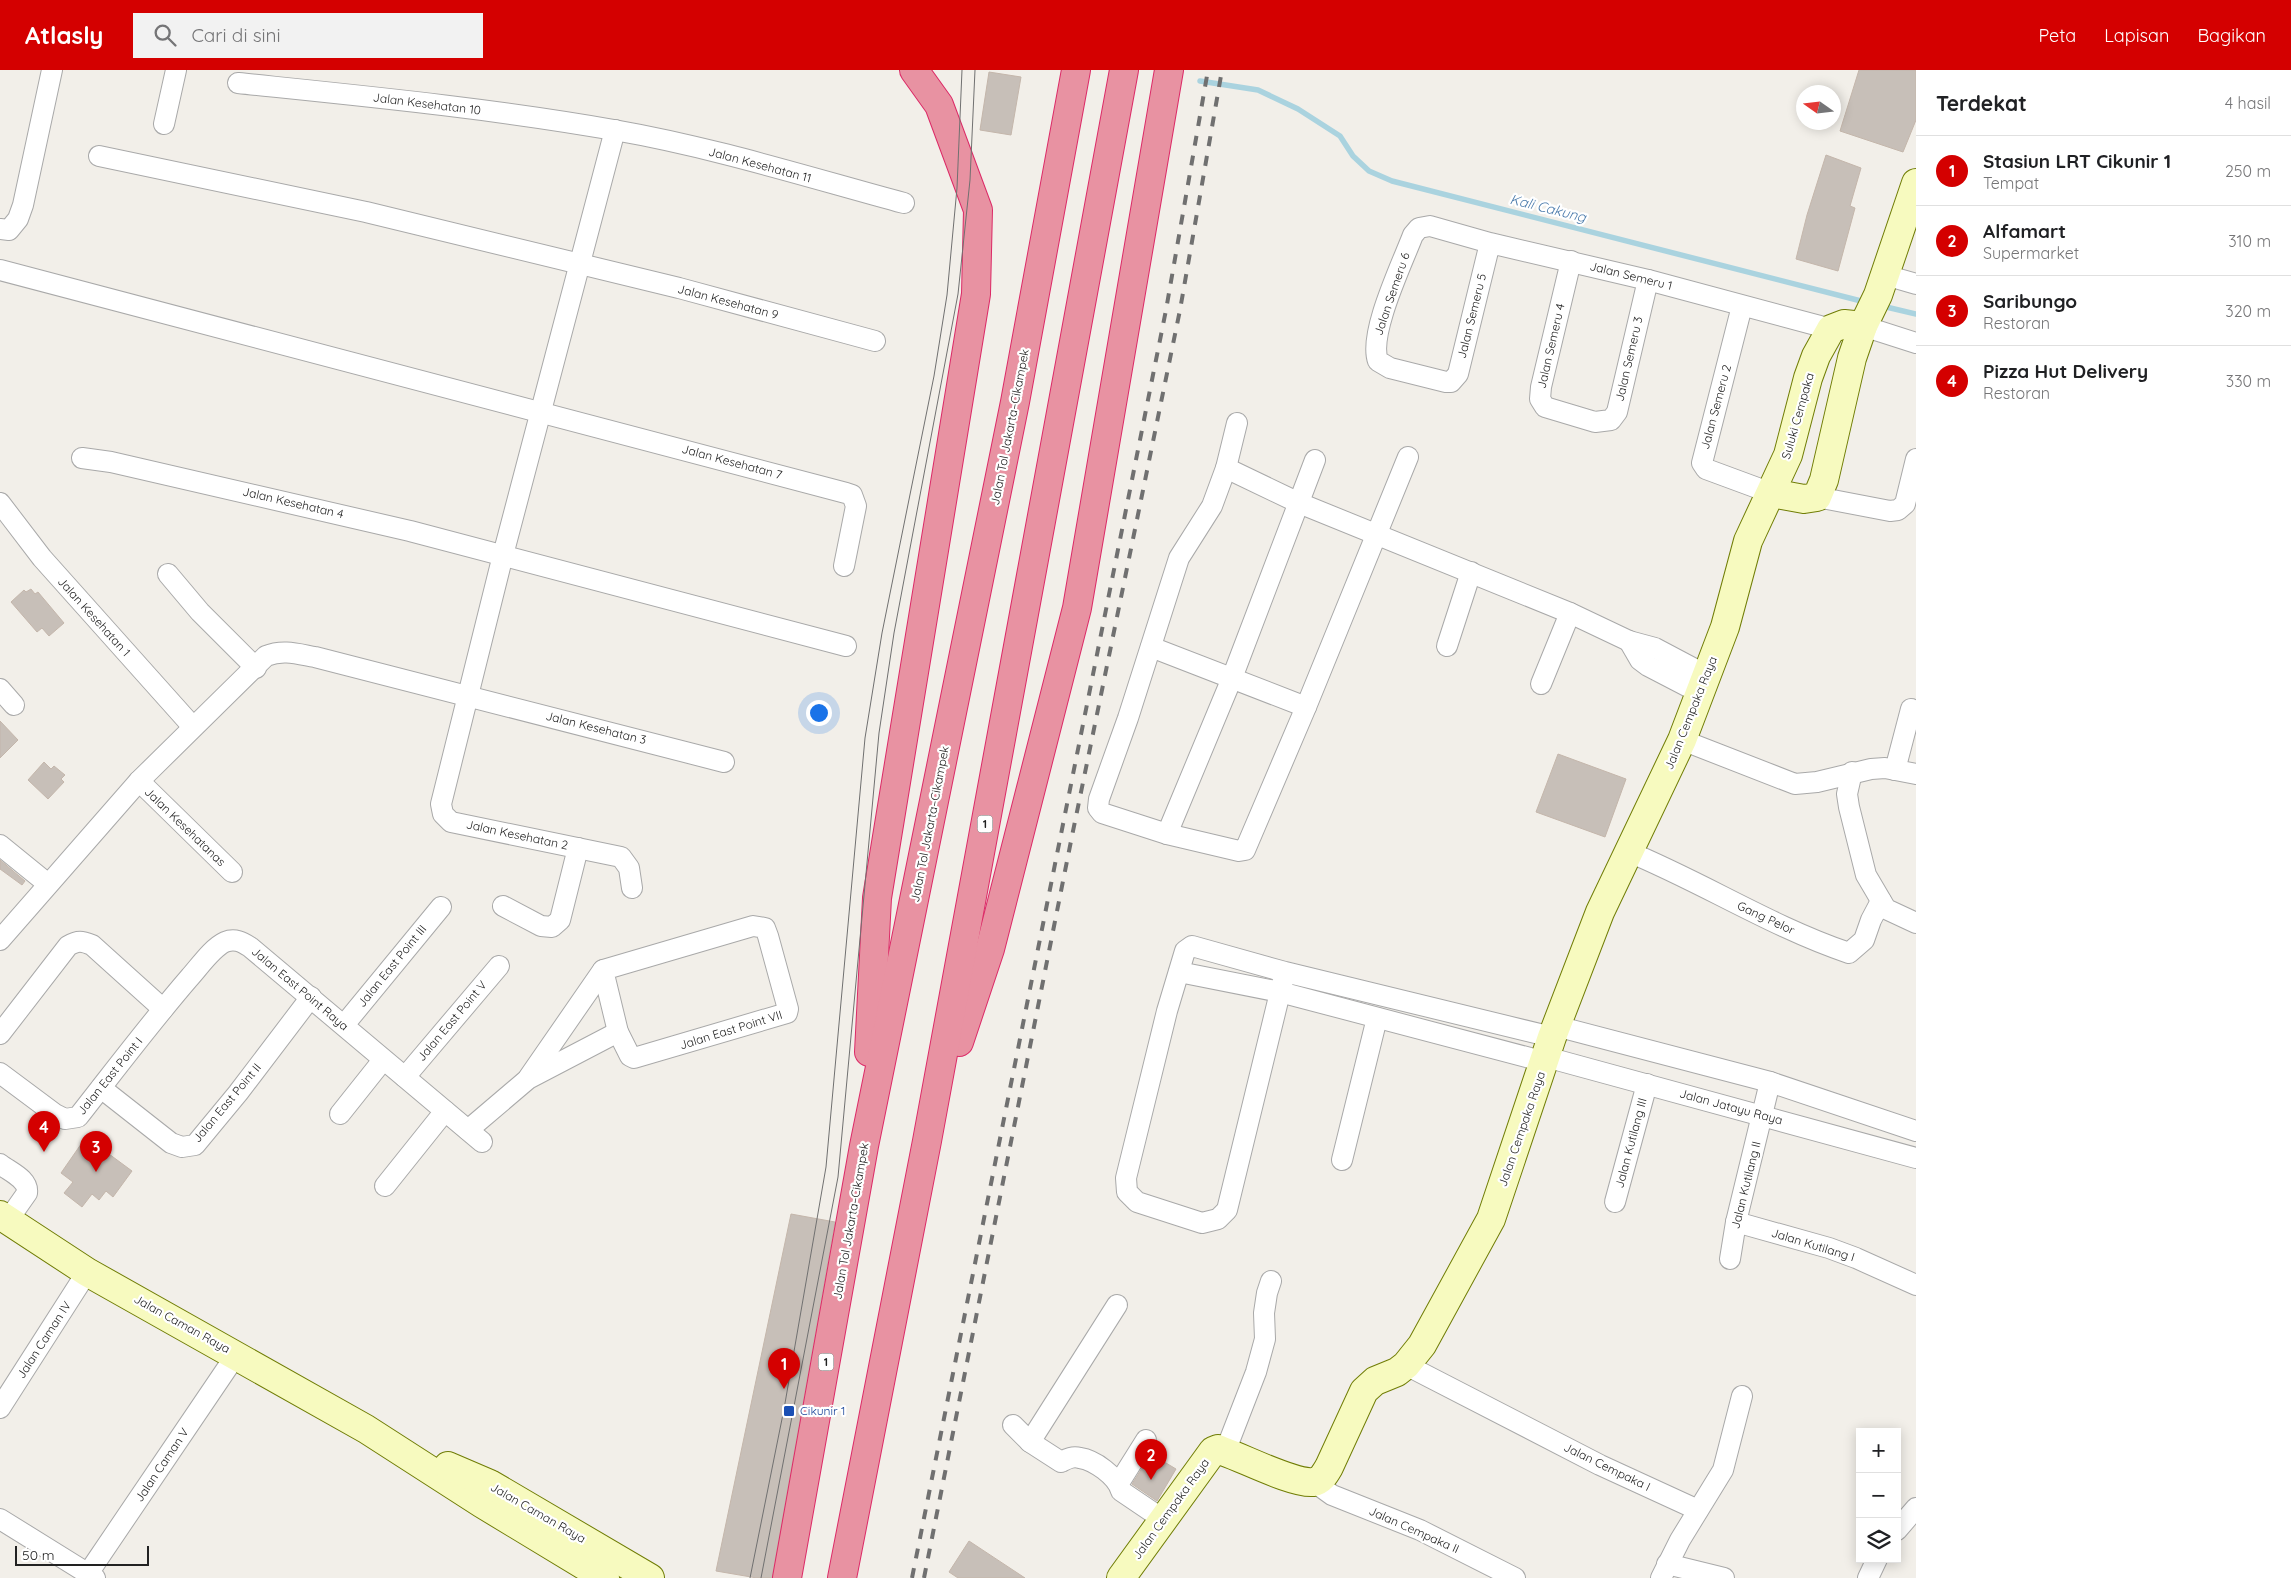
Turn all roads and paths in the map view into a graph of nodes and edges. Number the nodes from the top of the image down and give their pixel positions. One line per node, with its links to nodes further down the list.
1 (52, 70): 14 (street)
2 (176, 70): 8 (street)
3 (914, 70): 101 (highway)
4 (1076, 70): 101 (highway, Jalan Tol Jakarta–Cikampek / 1)
5 (1124, 70): 100 (highway, 1)
6 (1169, 70): 100 (highway)
7 (238, 83): 9 (street, Jalan Kesehatan 10)
8 (164, 124)
9 (615, 130): 12 (street, Jalan Kesehatan 11); 17 (street, Jalan Kesehatan 2)
10 (99, 156): 17 (street, Jalan Kesehatan 9)
11 (1916, 183): 21 (street)
12 (904, 203)
13 (1430, 226): 15 (street, Jalan Semeru 1); 26 (street, Jalan Semeru 6)
14 (0, 229)
15 (1490, 242): 16 (street, Jalan Semeru 1); 26 (street, Jalan Semeru 5)
16 (1571, 261): 19 (street, Jalan Semeru 1); 29 (street, Jalan Semeru 4)
17 (581, 264): 24 (street, Jalan Kesehatan 9); 27 (street, Jalan Kesehatan 2)
18 (0, 270): 27 (street)
19 (1648, 280): 22 (street, Jalan Semeru 1); 29 (street, Jalan Semeru 3)
20 (1916, 284): 21 (street)
21 (1874, 303): 23 (street); 25 (street); 36 (street)
22 (1742, 306): 23 (street, Jalan Semeru 1); 35 (street, Jalan Semeru 2)
23 (1831, 329): 35 (street, Suluki Cempaka)
24 (875, 341)
25 (1916, 343)
26 (1446, 382)
27 (542, 411): 40 (street, Jalan Kesehatan 2); 41 (street, Jalan Kesehatan 7)
28 (1237, 422): 34 (street)
29 (1595, 422)
30 (1408, 457): 39 (street)
31 (82, 458): 40 (street, Jalan Kesehatan 4)
32 (1916, 459): 36 (street)
33 (1315, 460): 38 (street)
34 (1226, 468): 38 (street); 48 (street)
35 (1771, 493): 36 (street); 52 (street, Jalan Cempaka Raya)
36 (1817, 497)
37 (0, 503): 58 (street, Jalan Kesehatan 1)
38 (1299, 503): 39 (street); 50 (street)
39 (1376, 533): 42 (street); 56 (street)
40 (503, 555): 46 (street, Jalan Kesehatan 4); 54 (street, Jalan Kesehatan 2)
41 (844, 566)
42 (1471, 572): 44 (street); 47 (street)
43 (168, 574): 49 (street)
44 (1570, 613): 45 (street); 51 (street)
45 (1630, 641): 52 (street); 52 (street)
46 (846, 646)
47 (1447, 646)
48 (1151, 647): 50 (street); 65 (street)
49 (256, 668): 54 (street, Jalan Kesehatan 3); 58 (street, Jalan Kesehatan 3)
50 (1232, 678): 56 (street); 65 (street)
51 (1541, 684)
52 (1703, 684): 59 (street, Jalan Cempaka Raya)
53 (0, 689): 55 (street)
54 (467, 696): 60 (street, Jalan Kesehatan 3); 67 (street, Jalan Kesehatan 2)
55 (14, 704)
56 (1306, 707): 65 (street)
57 (1911, 709): 61 (street)
58 (193, 727): 64 (street, Jalan Kesehatan 3)
59 (1682, 740): 62 (street); 68 (street, Jalan Cempaka Raya)
60 (724, 762)
61 (1895, 770): 62 (street); 63 (street)
62 (1852, 772): 72 (street)
63 (1916, 774)
64 (139, 782): 69 (street, Jalan Kesehatanas); 70 (street, Jalan Kesehatan 3)
65 (1167, 834)
66 (0, 845): 70 (street)
67 (578, 848): 71 (street, Jalan Kesehatan 2); 73 (street)
68 (1629, 852): 72 (street, Gang Pelor); 88 (street, Jalan Cempaka Raya)
69 (232, 872)
70 (48, 884): 76 (street, Jalan Kesehatan 3)
71 (632, 888)
72 (1881, 901): 75 (street)
73 (503, 906)
74 (440, 907): 85 (street, Jalan East Point III)
75 (1916, 923)
76 (0, 940)
77 (499, 966): 91 (street, Jalan East Point V)
78 (603, 970): 86 (street, Jalan East Point VII); 86 (street, Jalan East Point VII); 92 (street)
79 (1180, 972): 80 (street); 81 (street); 81 (street)
80 (1285, 972): 81 (street); 88 (street)
81 (1280, 992): 84 (street)
82 (311, 997): 83 (street, Jalan East Point Raya); 85 (street, Jalan East Point Raya); 95 (street, Jalan East Point II)
83 (163, 1009): 87 (street); 95 (street, Jalan East Point I)
84 (1377, 1018): 88 (street); 103 (street)
85 (344, 1025): 89 (street, Jalan East Point Raya)
86 (618, 1032): 92 (street)
87 (0, 1034)
88 (1550, 1046): 93 (street); 94 (street, Jalan Jatayu Raya); 115 (street, Jalan Cempaka Raya)
89 (383, 1060): 91 (street, Jalan East Point Raya); 97 (street)
90 (0, 1074): 95 (street, Jalan East Point I)
91 (405, 1076): 96 (street, Jalan East Point Raya)
92 (528, 1079): 96 (street, Jalan East Point Raya)
93 (1770, 1082): 98 (street, Jalan Kutilang II); 99 (street)
94 (1647, 1084): 98 (street, Jalan Jatayu Raya); 106 (street, Jalan Kutilang III)
95 (101, 1088)
96 (446, 1111): 105 (street)
97 (340, 1114)
98 (1763, 1115): 102 (street, Jalan Jatayu Raya); 108 (street, Jalan Kutilang II)
99 (1916, 1131)
100 (927, 1141): 136 (highway, 1)
101 (864, 1146): 135 (highway, Jalan Tol Jakarta–Cikampek / 1)
102 (1916, 1158)
103 (1342, 1160)
104 (0, 1164): 107 (street)
105 (385, 1186)
106 (1615, 1202)
107 (4, 1217): 110 (street, Jalan Caman Raya)
108 (1736, 1222): 109 (street, Jalan Kutilang II); 112 (street, Jalan Kutilang I)
109 (1730, 1259)
110 (87, 1272): 114 (street, Jalan Caman Raya); 117 (street, Jalan Caman IV)
111 (1271, 1281): 121 (street)
112 (1916, 1285)
113 (1117, 1305): 120 (street)
114 (236, 1354): 124 (street, Jalan Caman Raya); 132 (street, Jalan Caman V)
115 (1406, 1365): 122 (street, Jalan Cempaka Raya); 126 (street, Jalan Cempaka I)
116 (1742, 1396): 126 (street)
117 (0, 1408)
118 (1013, 1425): 120 (street)
119 (1146, 1440): 123 (street)
120 (1030, 1442): 123 (street)
121 (1225, 1452): 122 (street, Jalan Cempaka Raya); 128 (street, Jalan Cempaka Raya)
122 (1314, 1482): 138 (street, Jalan Cempaka II)
123 (1119, 1483): 128 (street)
124 (485, 1494): 133 (street, Jalan Caman Raya); 134 (street, Jalan Caman Raya)
125 (1916, 1508): 129 (street)
126 (1698, 1510): 131 (street)
127 (0, 1519): 132 (street)
128 (1164, 1520): 137 (street, Jalan Cempaka Raya)
129 (1901, 1525)
130 (1876, 1563): 140 (street)
131 (1664, 1571): 139 (street)
132 (91, 1576)
133 (606, 1578)
134 (650, 1578)
135 (787, 1578)
136 (842, 1578)
137 (1121, 1578)
138 (1515, 1578)
139 (1724, 1578)
140 (1868, 1578)

